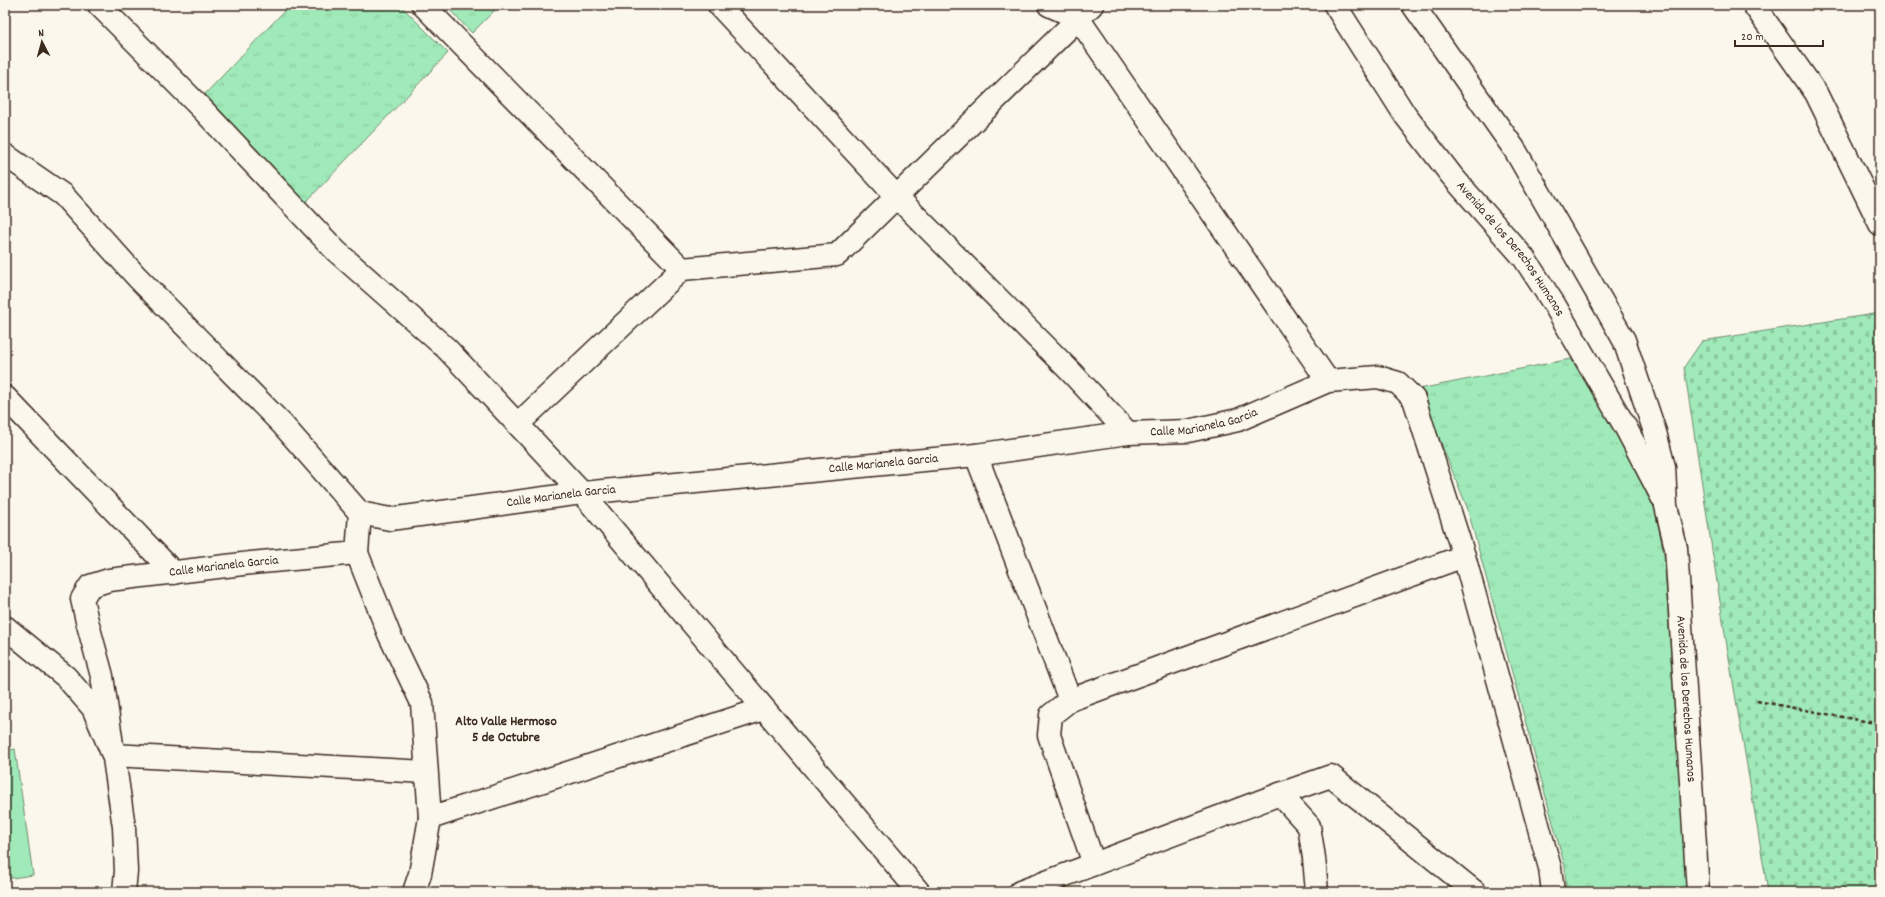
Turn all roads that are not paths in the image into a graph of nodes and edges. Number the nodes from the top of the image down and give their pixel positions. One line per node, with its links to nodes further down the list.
1 (100, 5): 15 (street)
2 (423, 5): 12 (street)
3 (720, 5): 10 (street)
4 (1049, 5): 8 (street)
5 (1335, 5): 19 (street, Avenida de los Derechos Humanos)
6 (1413, 5): 19 (street, Avenida de los Derechos Humanos)
7 (1754, 5): 11 (street)
8 (1085, 12): 10 (street); 13 (street)
9 (5, 155): 20 (street)
10 (896, 196): 12 (street); 16 (street)
11 (1880, 224)
12 (682, 269): 15 (street)
13 (1328, 381): 16 (street, Calle Marianela Garcia); 22 (street, Calle Marianela Garcia)
14 (5, 397): 23 (street)
15 (518, 424): 18 (street)
16 (1128, 433): 17 (street, Calle Marianela Garcia)
17 (976, 455): 18 (street, Calle Marianela Garcia); 25 (street)
18 (582, 493): 20 (street, Calle Marianela Garcia); 26 (street)
19 (1666, 506): 39 (street, Avenida de los Derechos Humanos)
20 (360, 513): 21 (street)
21 (358, 553): 23 (street, Calle Marianela Garcia); 28 (street)
22 (1464, 556): 25 (street); 38 (street)
23 (174, 573): 27 (street, Calle Marianela Garcia)
24 (5, 628): 27 (street)
25 (1070, 700): 31 (street)
26 (763, 709): 30 (street); 34 (street)
27 (113, 755): 28 (street); 32 (street)
28 (426, 772): 30 (street)
29 (1280, 794): 31 (street); 36 (street); 37 (street)
30 (430, 818): 33 (street)
31 (1094, 864): 35 (street)
32 (124, 892)
33 (414, 892)
34 (919, 892)
35 (1020, 892)
36 (1317, 892)
37 (1475, 892)
38 (1553, 892)
39 (1698, 892)

